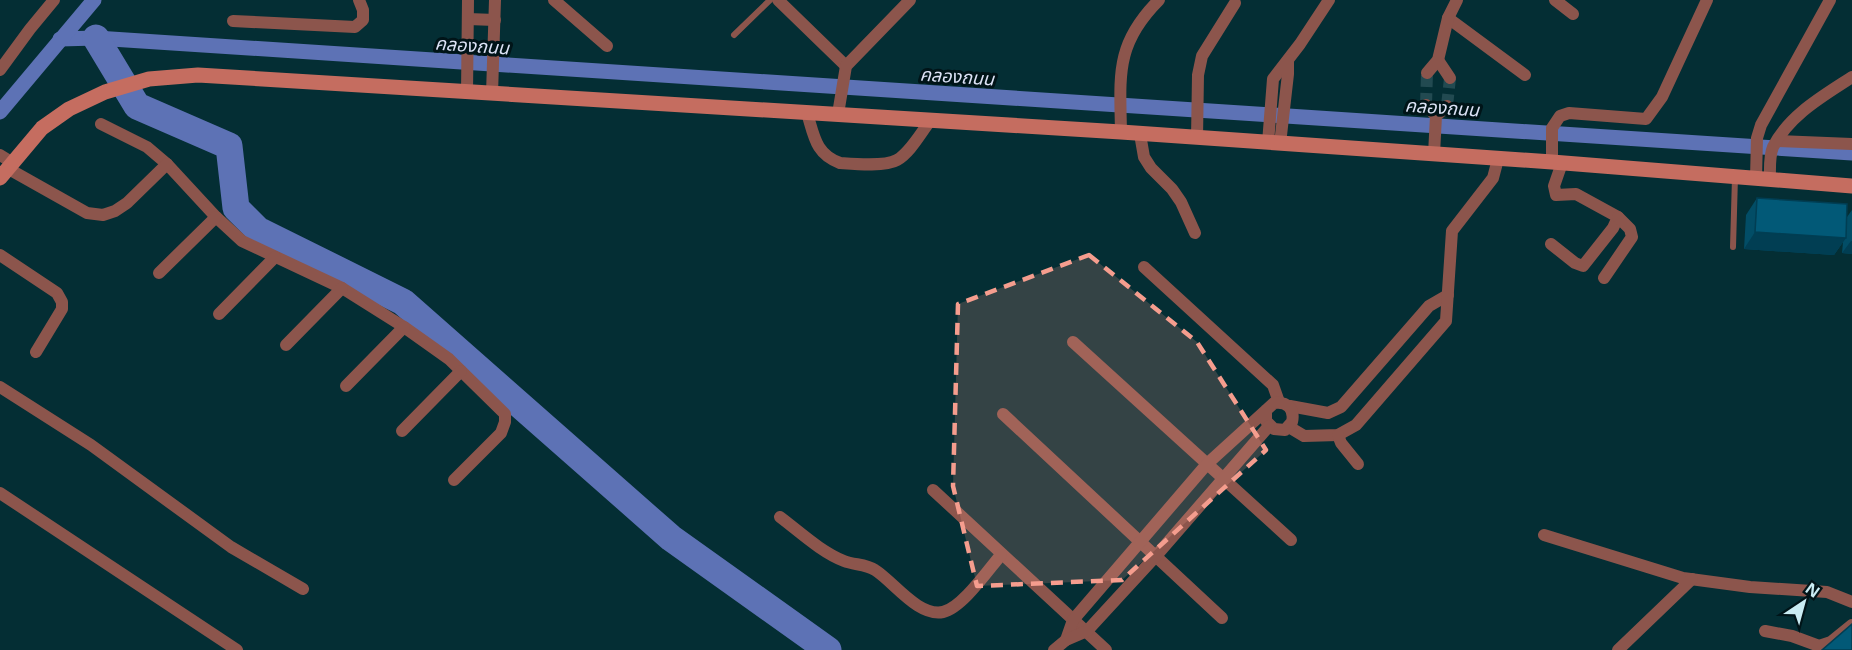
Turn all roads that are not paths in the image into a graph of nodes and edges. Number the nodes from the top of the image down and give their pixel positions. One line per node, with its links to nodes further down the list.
1 (54, 0): 26 (street)
2 (359, 0): 20 (street)
3 (468, 0): 18 (street)
4 (495, 0): 19 (street)
5 (554, 0): 22 (street)
6 (770, 0): 21 (lane)
7 (778, 0): 25 (street)
8 (910, 0): 25 (street)
9 (1159, 0): 40 (street)
10 (1329, 0): 23 (street)
11 (1457, 0): 17 (street)
12 (1555, 0): 16 (street)
13 (1707, 0): 48 (street)
14 (1830, 0): 51 (street)
15 (1235, 3): 41 (street)
16 (1573, 14)
17 (1448, 18): 24 (street); 28 (street)
18 (468, 19): 19 (street); 31 (street)
19 (495, 20): 32 (street)
20 (232, 21)
21 (734, 35)
22 (607, 46)
23 (1288, 60): 43 (street); 43 (street)
24 (1438, 60): 27 (street); 30 (street)
25 (845, 69): 35 (street)
26 (0, 70)
27 (1427, 73)
28 (1525, 75)
29 (1852, 76): 45 (street)
30 (1450, 78)
31 (467, 87): 32 (street); 50 (street)
32 (492, 87): 36 (street)
33 (1426, 105): 37 (street)
34 (1447, 106): 37 (street)
35 (838, 109): 36 (street); 38 (street)
36 (807, 113): 38 (street)
37 (1436, 119): 46 (street)
38 (931, 120): 40 (street)
39 (101, 124): 49 (street)
40 (1121, 126): 42 (street)
41 (1197, 133): 42 (street); 43 (street)
42 (1140, 134): 56 (street)
43 (1275, 137): 46 (street)
44 (1852, 144): 45 (street)
45 (1775, 145): 51 (street)
46 (1435, 149): 47 (street)
47 (1498, 159): 48 (street); 65 (street)
48 (1556, 159): 52 (street); 55 (street)
49 (167, 164): 50 (street); 54 (street)
50 (5, 166)
51 (1764, 174): 52 (street); 53 (street)
52 (1735, 177): 58 (lane)
53 (1852, 186)
54 (216, 217): 60 (street); 62 (street)
55 (1618, 217): 57 (street); 63 (street)
56 (1195, 233)
57 (1551, 244)
58 (1733, 247)
59 (0, 255): 70 (street)
60 (275, 257): 64 (street); 66 (street)
61 (1144, 267): 74 (street)
62 (159, 273)
63 (1604, 278)
64 (342, 288): 67 (street); 69 (street)
65 (1448, 295): 74 (street); 80 (street)
66 (219, 314)
67 (404, 327): 71 (street); 72 (street)
68 (1072, 342): 82 (street)
69 (286, 345)
70 (36, 352)
71 (460, 371): 79 (street); 83 (street)
72 (346, 386)
73 (0, 387): 94 (street)
74 (1285, 404): 75 (street); 78 (street)
75 (1266, 410): 77 (street); 82 (street)
76 (1003, 414): 90 (street)
77 (1269, 426): 78 (street); 84 (street)
78 (1289, 427): 80 (street)
79 (402, 431)
80 (1338, 435): 81 (street)
81 (1358, 464)
82 (1207, 465): 84 (street); 90 (street)
83 (454, 480)
84 (1223, 480): 89 (street); 92 (street)
85 (933, 490): 91 (street)
86 (0, 494): 102 (street)
87 (780, 517): 91 (street)
88 (1544, 535): 93 (street)
89 (1291, 540)
90 (1141, 543): 92 (street); 97 (street)
91 (1002, 555): 97 (street)
92 (1156, 556): 96 (street); 100 (street)
93 (1692, 579): 95 (street); 105 (street)
94 (303, 589)
95 (1852, 602)
96 (1222, 618)
97 (1073, 620): 100 (street); 101 (street)
98 (1852, 625): 99 (street)
99 (1765, 631)
100 (1087, 632): 101 (street); 104 (street)
101 (1066, 640): 103 (street)
102 (237, 650)
103 (1054, 650)
104 (1106, 650)
105 (1618, 650)

